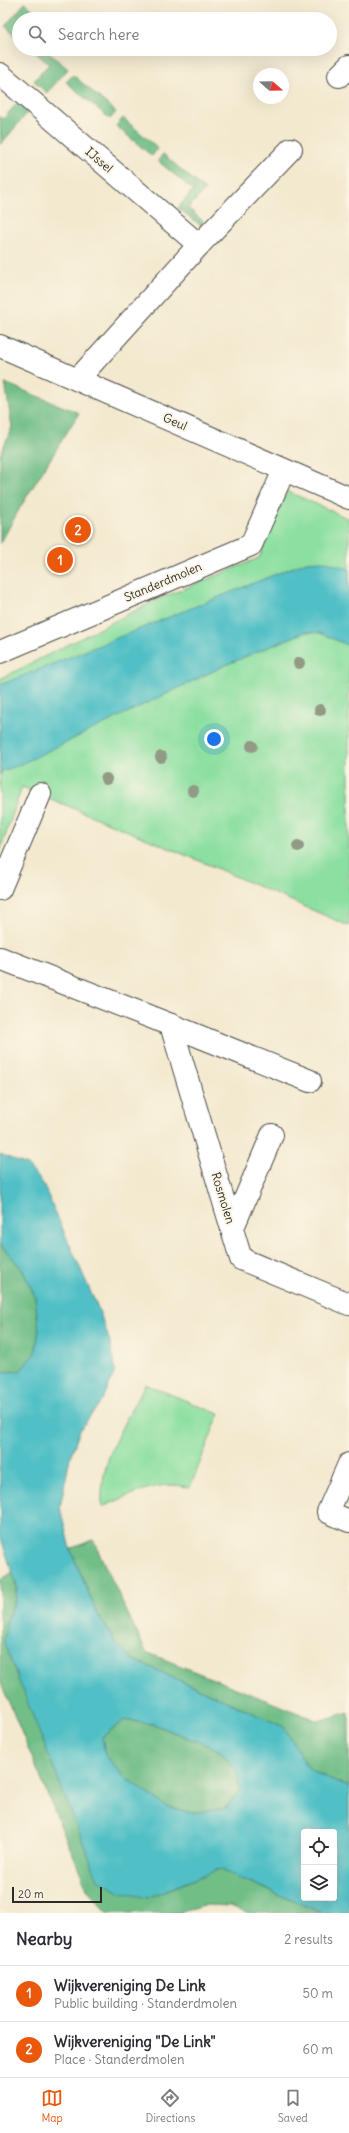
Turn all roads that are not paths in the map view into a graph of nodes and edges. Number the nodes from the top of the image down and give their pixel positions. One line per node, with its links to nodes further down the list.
1 (0, 74): 3 (street, IJssel)
2 (291, 149): 3 (street)
3 (199, 245): 5 (street)
4 (0, 346): 5 (street, Geul)
5 (78, 379): 6 (street, Geul)
6 (284, 470): 7 (street, Geul); 8 (street, Standerdmolen)
7 (349, 498)
8 (0, 652)
9 (40, 794): 10 (street)
10 (0, 888)
11 (0, 958): 12 (street)
12 (171, 1025): 13 (street); 15 (street, Rosmolen)
13 (310, 1081)
14 (272, 1135): 15 (street)
15 (232, 1230): 16 (street, Rosmolen)
16 (349, 1304)
17 (349, 1464): 18 (street)
18 (349, 1521)

